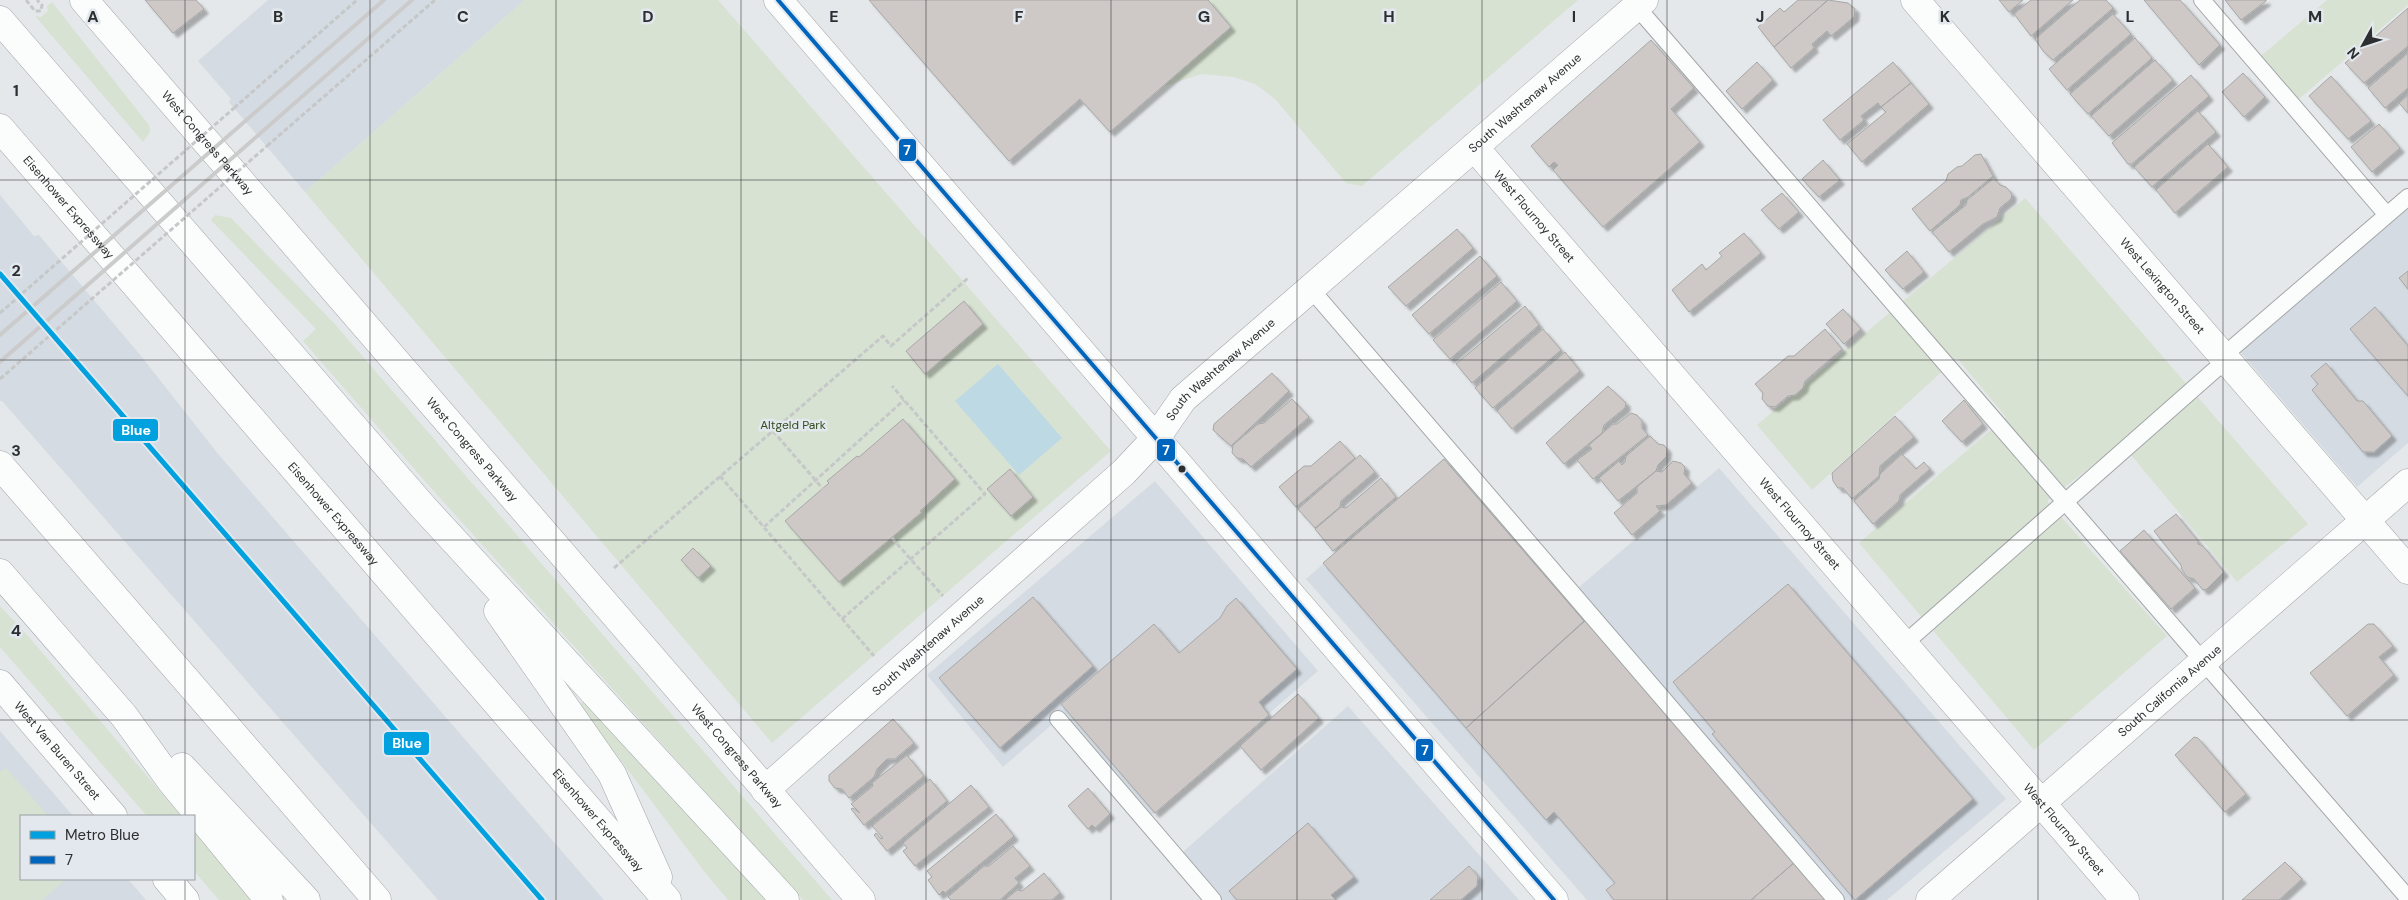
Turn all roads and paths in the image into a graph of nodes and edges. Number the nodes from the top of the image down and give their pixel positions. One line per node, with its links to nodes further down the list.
1 (26, 0): 2 (path)
2 (38, 0)
3 (84, 0): 46 (main road, West Congress Parkway)
4 (357, 0): 17 (path, bridge)
5 (435, 0): 19 (path, bridge)
6 (778, 0): 23 (main road)
7 (1915, 0): 18 (main road, West Lexington Street)
8 (2202, 0): 14 (lane)
9 (1640, 3): 12 (main road, South Washtenaw Avenue); 29 (lane)
10 (0, 20): 30 (main road)
11 (0, 128): 55 (main road, Eisenhower Expressway)
12 (1474, 147): 16 (main road, South Washtenaw Avenue); 40 (main road, West Flournoy Street)
13 (2408, 198): 14 (lane)
14 (2388, 215): 18 (lane)
15 (968, 278): 22 (path)
16 (1310, 288): 23 (main road, South Washtenaw Avenue); 60 (lane)
17 (0, 313)
18 (2225, 358): 29 (lane); 31 (main road, West Lexington Street)
19 (0, 380)
20 (892, 386): 21 (path)
21 (904, 400): 26 (path); 34 (path)
22 (773, 431): 25 (path); 26 (path)
23 (1156, 438): 46 (main road, South Washtenaw Avenue); 59 (main road)
24 (0, 465): 54 (main road)
25 (720, 476): 32 (path); 35 (path)
26 (816, 480): 28 (path); 32 (path)
27 (2408, 483): 31 (main road, South California Avenue)
28 (823, 489)
29 (2065, 503): 40 (lane); 42 (lane)
30 (424, 508): 55 (main road); 56 (main road)
31 (2365, 520): 36 (main road, West Lexington Street); 42 (main road, South California Avenue)
32 (764, 527): 39 (path)
33 (892, 538): 34 (path)
34 (911, 559): 38 (path); 39 (path)
35 (614, 568)
36 (2408, 570)
37 (0, 573): 44 (main road)
38 (944, 596)
39 (842, 619): 41 (path)
40 (1904, 644): 47 (main road, West Flournoy Street)
41 (875, 657)
42 (2203, 662): 47 (main road, South California Avenue); 50 (lane)
43 (0, 684): 48 (main road, West Van Buren Street)
44 (124, 716): 52 (main road); 53 (main road)
45 (1058, 719): 58 (lane)
46 (765, 790): 57 (main road, West Congress Parkway)
47 (2041, 803): 61 (main road, South California Avenue); 62 (main road, West Flournoy Street)
48 (112, 815)
49 (168, 880): 51 (main road)
50 (2408, 898)
51 (185, 900)
52 (269, 900)
53 (306, 900)
54 (377, 900)
55 (667, 900)
56 (785, 900)
57 (860, 900)
58 (1213, 900)
59 (1554, 900)
60 (1836, 900)
61 (1930, 900)
62 (2125, 900)

